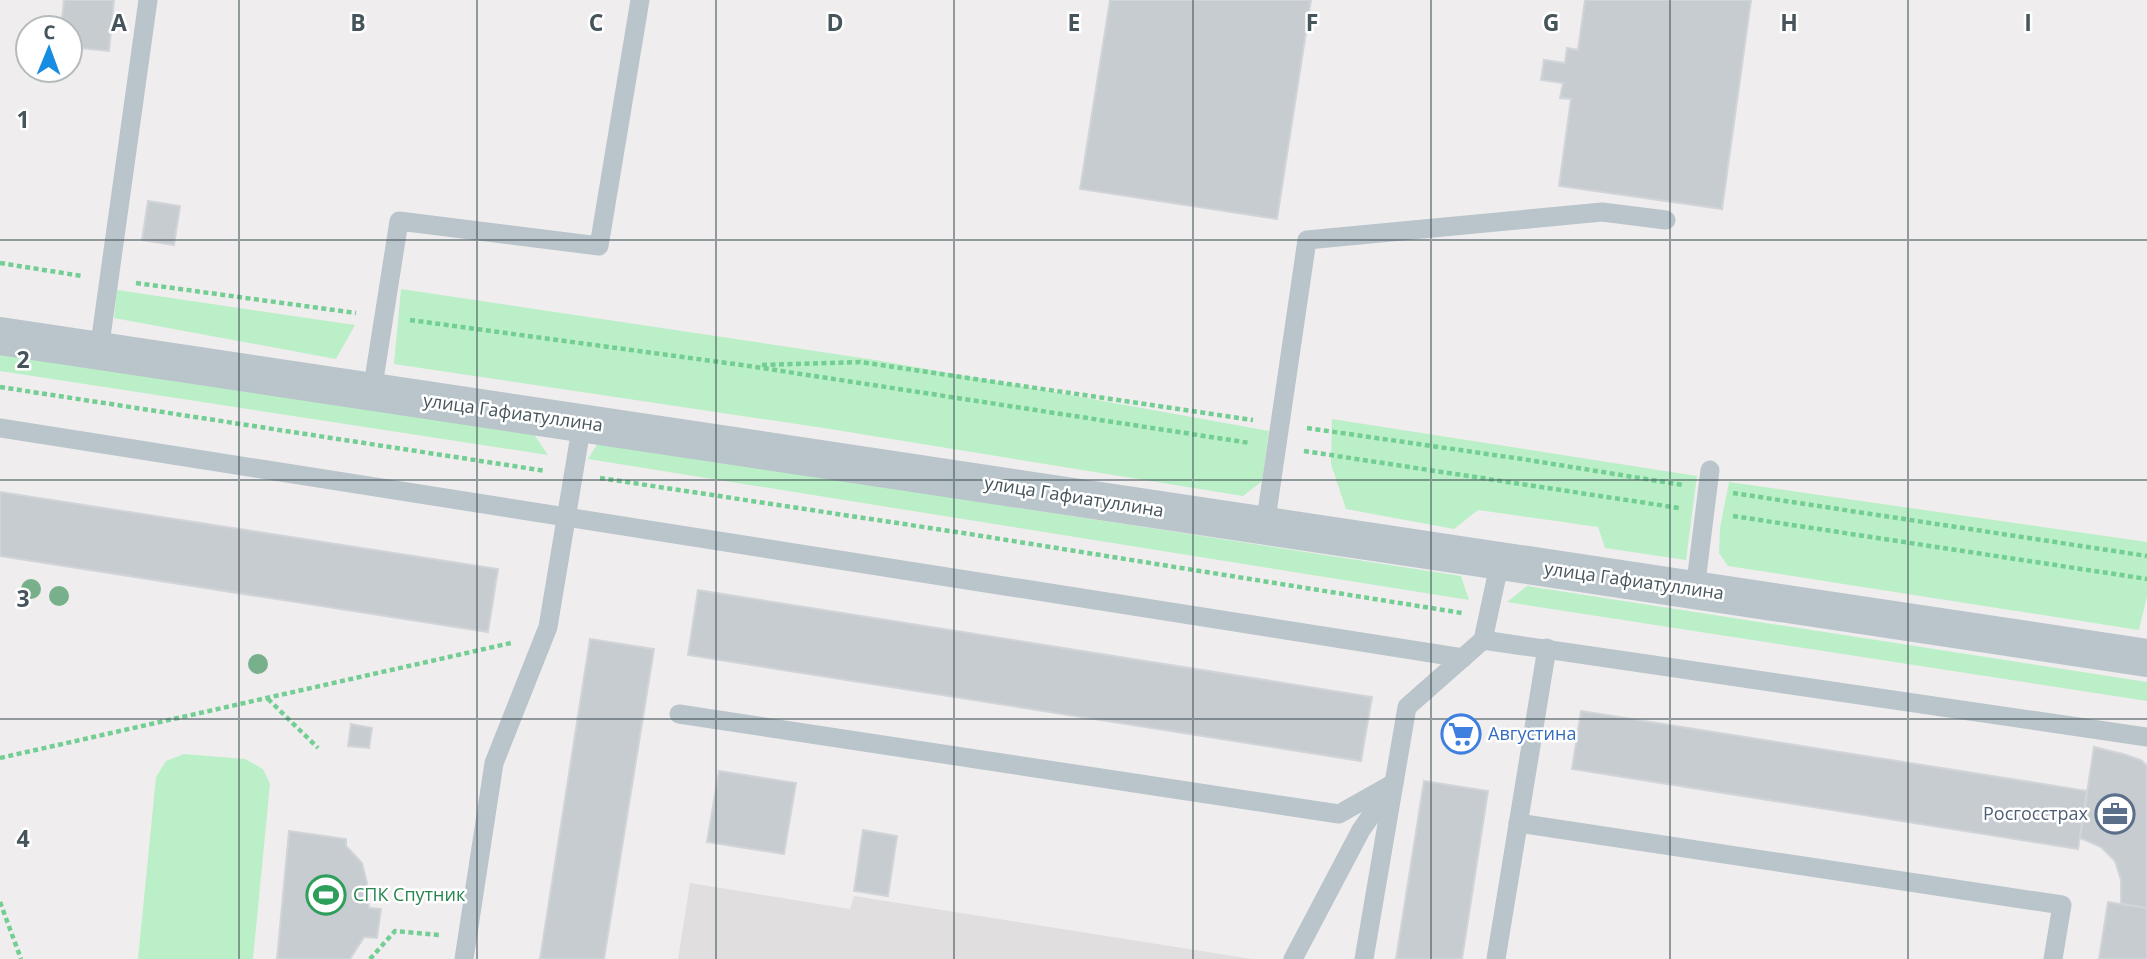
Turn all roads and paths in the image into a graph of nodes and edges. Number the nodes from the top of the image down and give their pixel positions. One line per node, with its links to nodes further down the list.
1 (148, 0): 5 (lane)
2 (640, 0): 7 (lane)
3 (1666, 220): 9 (lane)
4 (0, 336): 5 (street, улица Гафиатуллина)
5 (99, 351): 7 (street, улица Гафиатуллина)
6 (0, 387): 12 (path)
7 (372, 392): 8 (street, улица Гафиатуллина)
8 (582, 423): 12 (lane); 16 (street, улица Гафиатуллина)
9 (1280, 424): 11 (lane); 11 (path); 13 (path)
10 (0, 428): 15 (lane)
11 (1277, 447): 14 (path); 16 (lane)
12 (574, 475): 15 (lane); 21 (path)
13 (1709, 480): 14 (lane); 17 (path)
14 (1705, 512): 19 (path); 20 (lane)
15 (567, 515): 23 (lane); 25 (lane)
16 (1265, 526): 18 (street, улица Гафиатуллина)
17 (2147, 556)
18 (1500, 561): 20 (street, улица Гафиатуллина); 21 (lane)
19 (2147, 579)
20 (1695, 590): 26 (street, улица Гафиатуллина)
21 (1488, 617): 22 (lane)
22 (1483, 640): 24 (lane); 25 (lane)
23 (542, 643): 27 (path); 36 (lane)
24 (1547, 648): 29 (lane); 33 (lane)
25 (1463, 657): 32 (lane)
26 (2147, 658)
27 (267, 698): 30 (path); 31 (path)
28 (679, 714): 32 (lane)
29 (2147, 737)
30 (318, 748)
31 (0, 758)
32 (1394, 783): 40 (lane); 41 (lane)
33 (1518, 823): 42 (lane); 43 (lane)
34 (0, 902): 35 (path)
35 (2, 914): 37 (path)
36 (467, 938): 38 (path); 39 (lane)
37 (21, 959)
38 (370, 959)
39 (464, 959)
40 (1293, 959)
41 (1364, 959)
42 (1496, 959)
43 (2053, 959)

